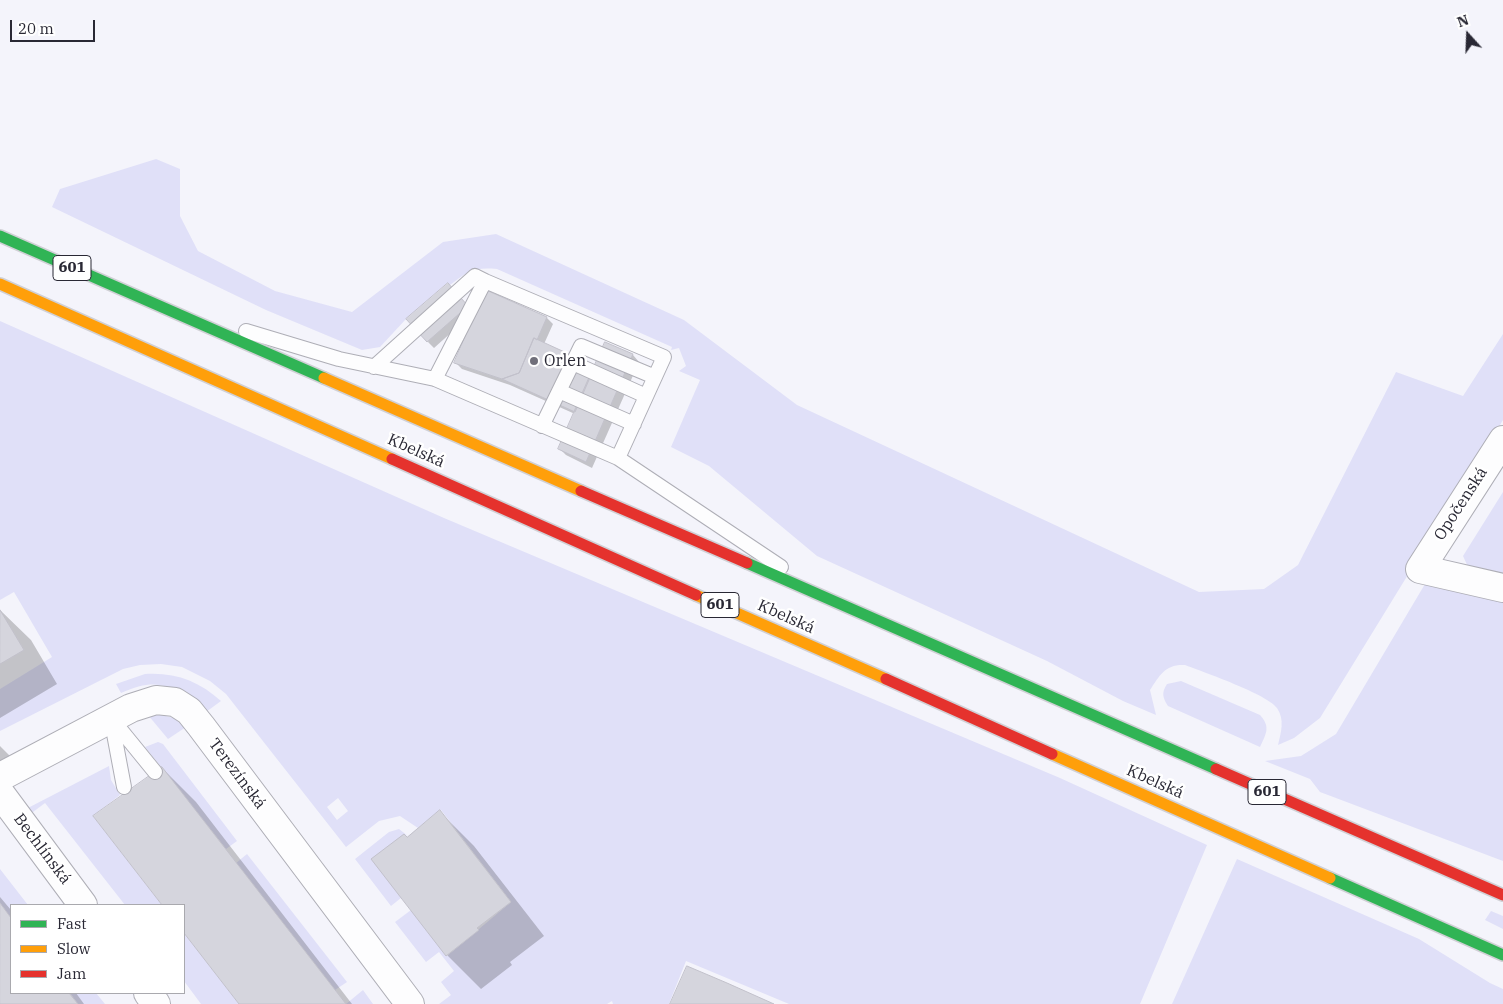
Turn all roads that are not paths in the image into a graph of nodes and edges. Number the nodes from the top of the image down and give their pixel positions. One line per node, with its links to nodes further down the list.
1 (0, 236): 4 (highway, Kbelská / 601)
2 (485, 282): 6 (lane); 7 (lane); 8 (lane)
3 (0, 284): 24 (highway, Kbelská / 601)
4 (144, 300): 6 (lane); 16 (highway, Kbelská / 601)
5 (573, 363): 7 (lane); 9 (lane); 10 (lane)
6 (374, 366): 8 (lane)
7 (655, 376): 10 (lane)
8 (435, 379): 12 (lane)
9 (559, 392): 11 (lane); 12 (lane)
10 (646, 396): 11 (lane)
11 (634, 424): 14 (lane)
12 (542, 426): 14 (lane)
13 (1503, 440): 15 (street, Opočenská)
14 (618, 458): 16 (lane)
15 (1503, 588)
16 (834, 602): 22 (highway, Kbelská / 601)
17 (111, 718): 18 (lane); 19 (street, Terezínská); 20 (lane); 25 (street, Terezínská)
18 (155, 772)
19 (0, 777)
20 (124, 787)
21 (0, 793): 23 (street, Bechlínská)
22 (1503, 895)
23 (82, 904)
24 (1503, 955)
25 (410, 1004)

